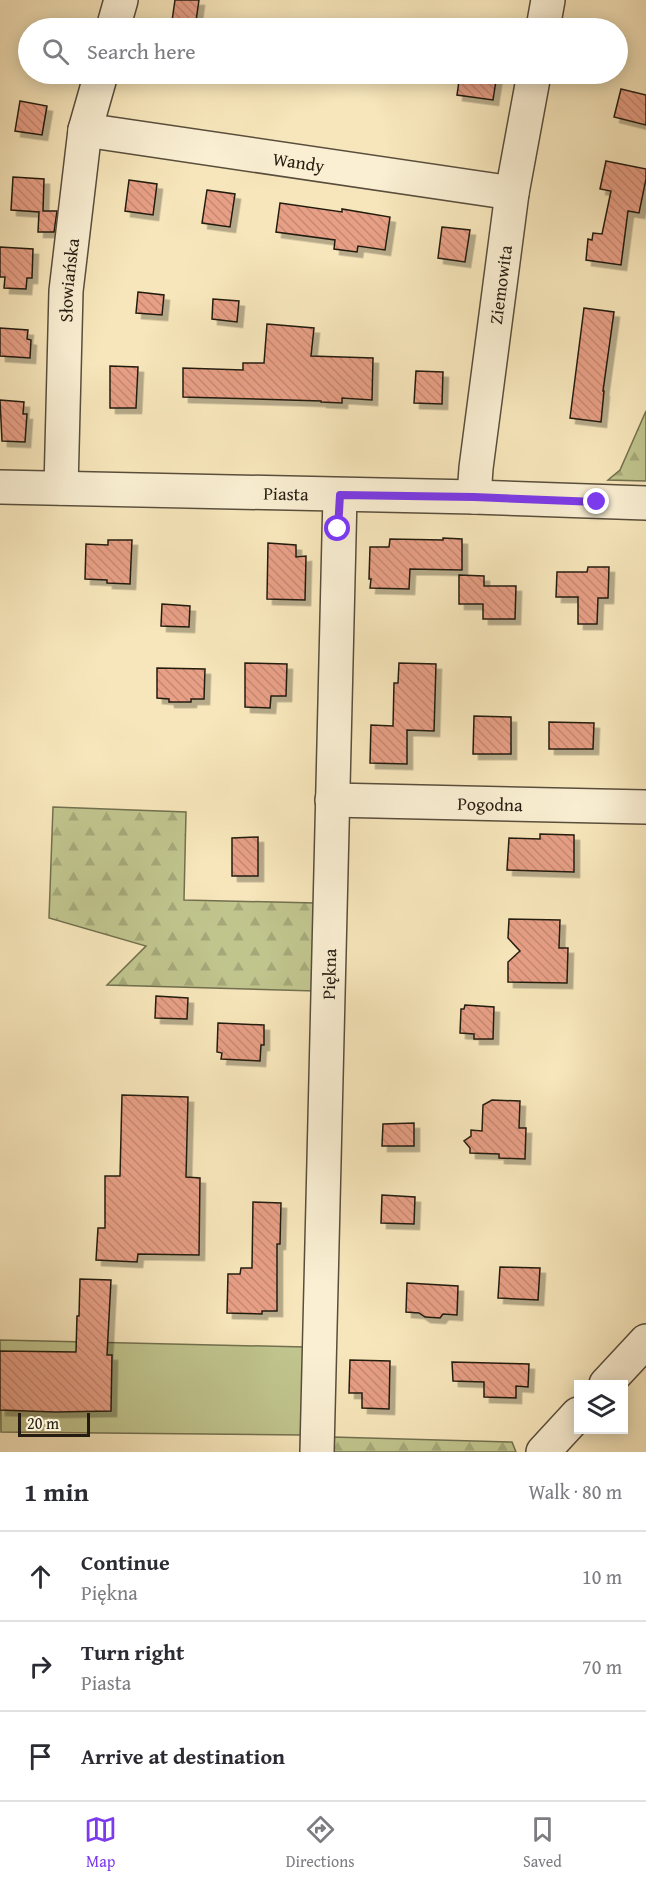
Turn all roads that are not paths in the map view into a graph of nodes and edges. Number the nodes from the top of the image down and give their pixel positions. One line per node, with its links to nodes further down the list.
1 (121, 0): 3 (street)
2 (548, 0): 4 (street)
3 (116, 18)
4 (545, 18)
5 (98, 84): 7 (street, Słowiańska)
6 (532, 84): 8 (street, Ziemowita)
7 (85, 130): 8 (street, Wandy); 10 (street, Słowiańska)
8 (512, 193): 12 (street, Ziemowita)
9 (0, 486): 10 (street, Piasta)
10 (61, 488): 11 (street, Piasta)
11 (340, 495): 12 (street, Piasta); 14 (street, Piękna)
12 (474, 497): 13 (street, Piasta)
13 (646, 503)
14 (332, 800): 15 (street, Pogodna); 19 (street, Piękna)
15 (646, 807)
16 (646, 1341): 17 (street)
17 (610, 1380)
18 (574, 1419): 20 (street)
19 (317, 1452)
20 (543, 1452)

